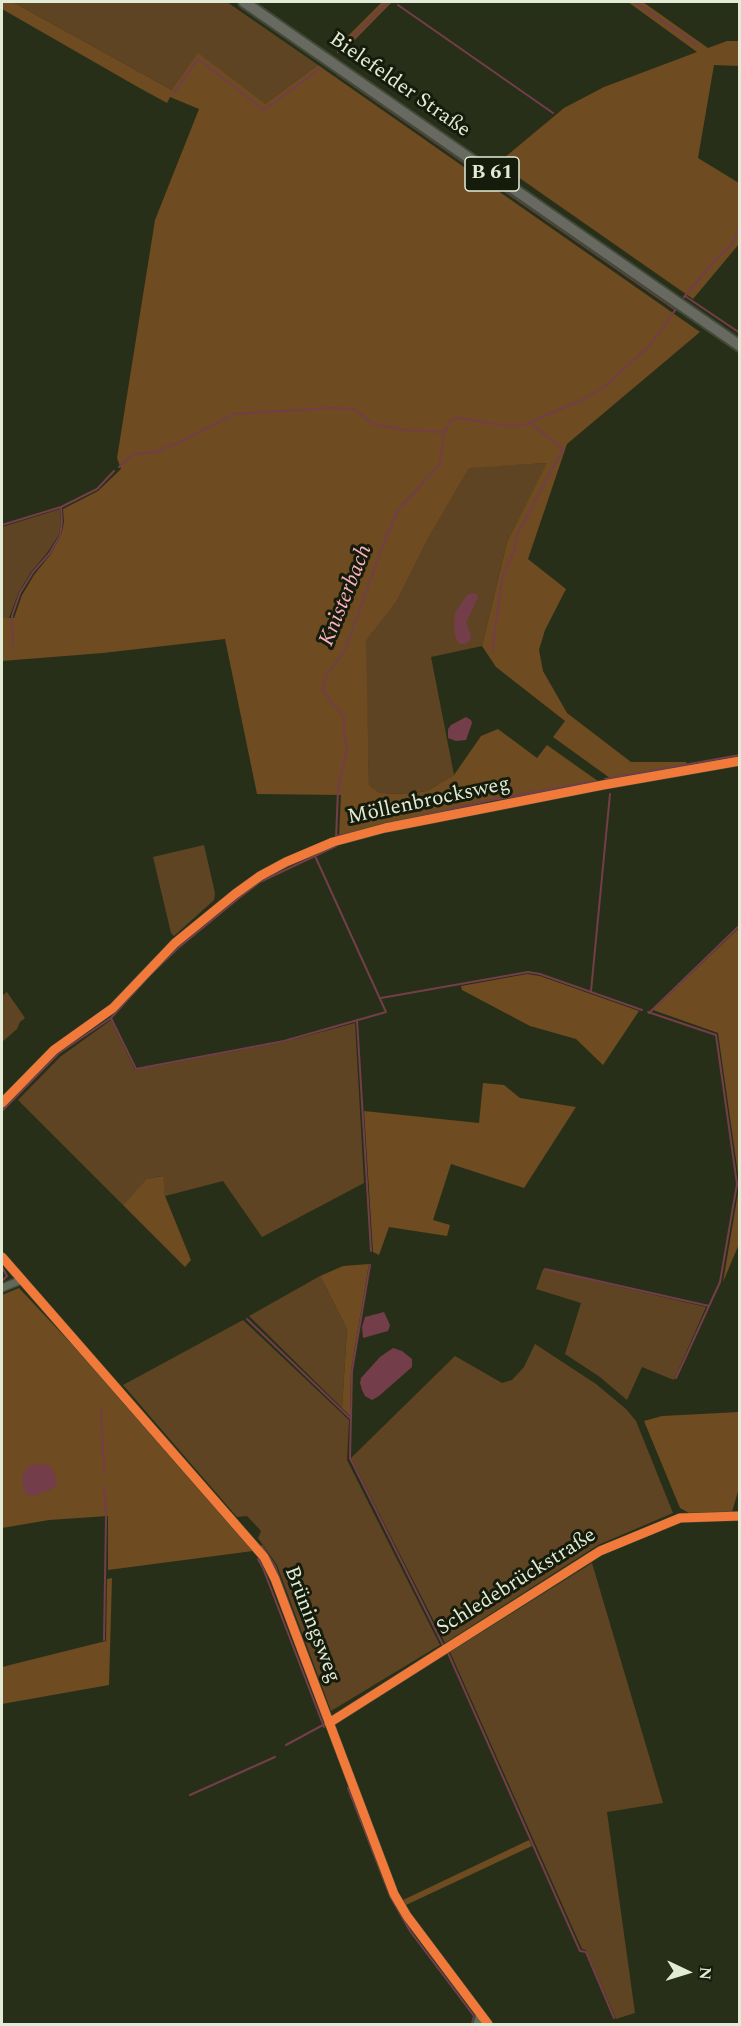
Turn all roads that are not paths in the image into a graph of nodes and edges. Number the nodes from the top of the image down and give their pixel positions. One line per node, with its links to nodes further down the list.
1 (244, 2): 2 (main road, Bielefelder Straße / B 61)
2 (740, 346)
3 (740, 761): 4 (street, Möllenbrocksweg)
4 (2, 1103)
5 (2, 1257): 6 (street, Brüningsweg)
6 (21, 1280): 7 (street); 9 (street, Brüningsweg)
7 (2, 1288)
8 (740, 1516): 9 (street, Schledebrückstraße)
9 (328, 1723): 10 (street, Brüningsweg)
10 (480, 2015): 11 (street); 12 (street, Brüningsweg)
11 (477, 2025)
12 (488, 2025)

